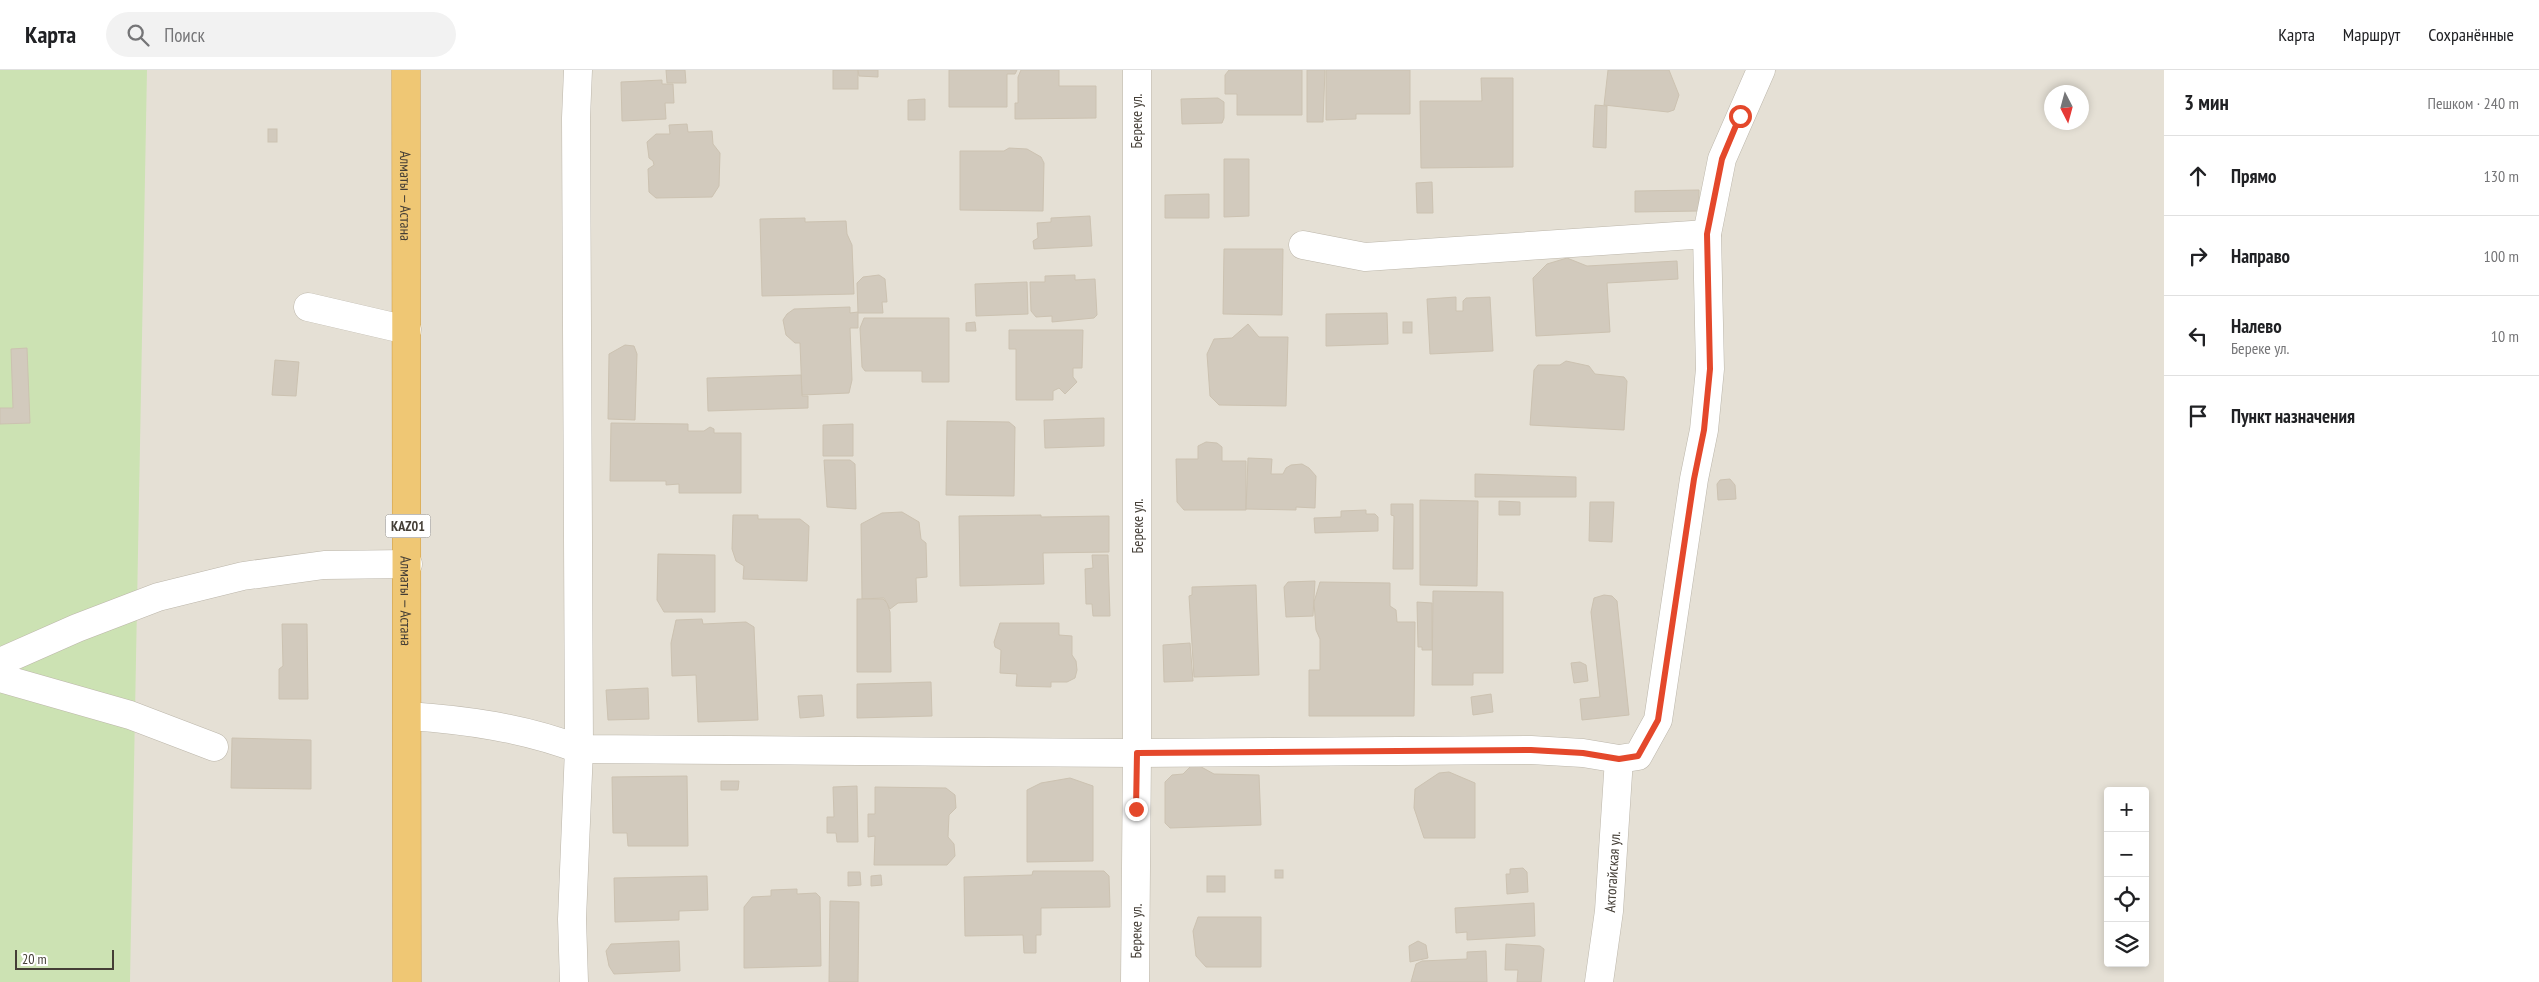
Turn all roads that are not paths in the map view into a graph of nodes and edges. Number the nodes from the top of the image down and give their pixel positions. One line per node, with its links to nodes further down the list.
1 (406, 70): 8 (highway, Алматы — Астана / KАZ01)
2 (578, 70): 14 (street)
3 (1137, 70): 15 (street, Береке ул.)
4 (1761, 70): 5 (street)
5 (1707, 234): 6 (street); 16 (street)
6 (1303, 245)
7 (308, 307): 8 (street)
8 (407, 330): 9 (highway, Алматы — Астана / KАZ01)
9 (408, 564): 10 (street); 12 (highway, Алматы — Астана / KАZ01)
10 (0, 662)
11 (0, 678): 13 (street)
12 (408, 716): 14 (street); 17 (highway, Алматы — Астана / KАZ01)
13 (214, 747)
14 (579, 748): 15 (street); 18 (street)
15 (1137, 753): 16 (street); 19 (street, Береке ул.)
16 (1619, 759): 20 (street, Актогайская ул.)
17 (408, 982)
18 (574, 982)
19 (1134, 982)
20 (1599, 982)

